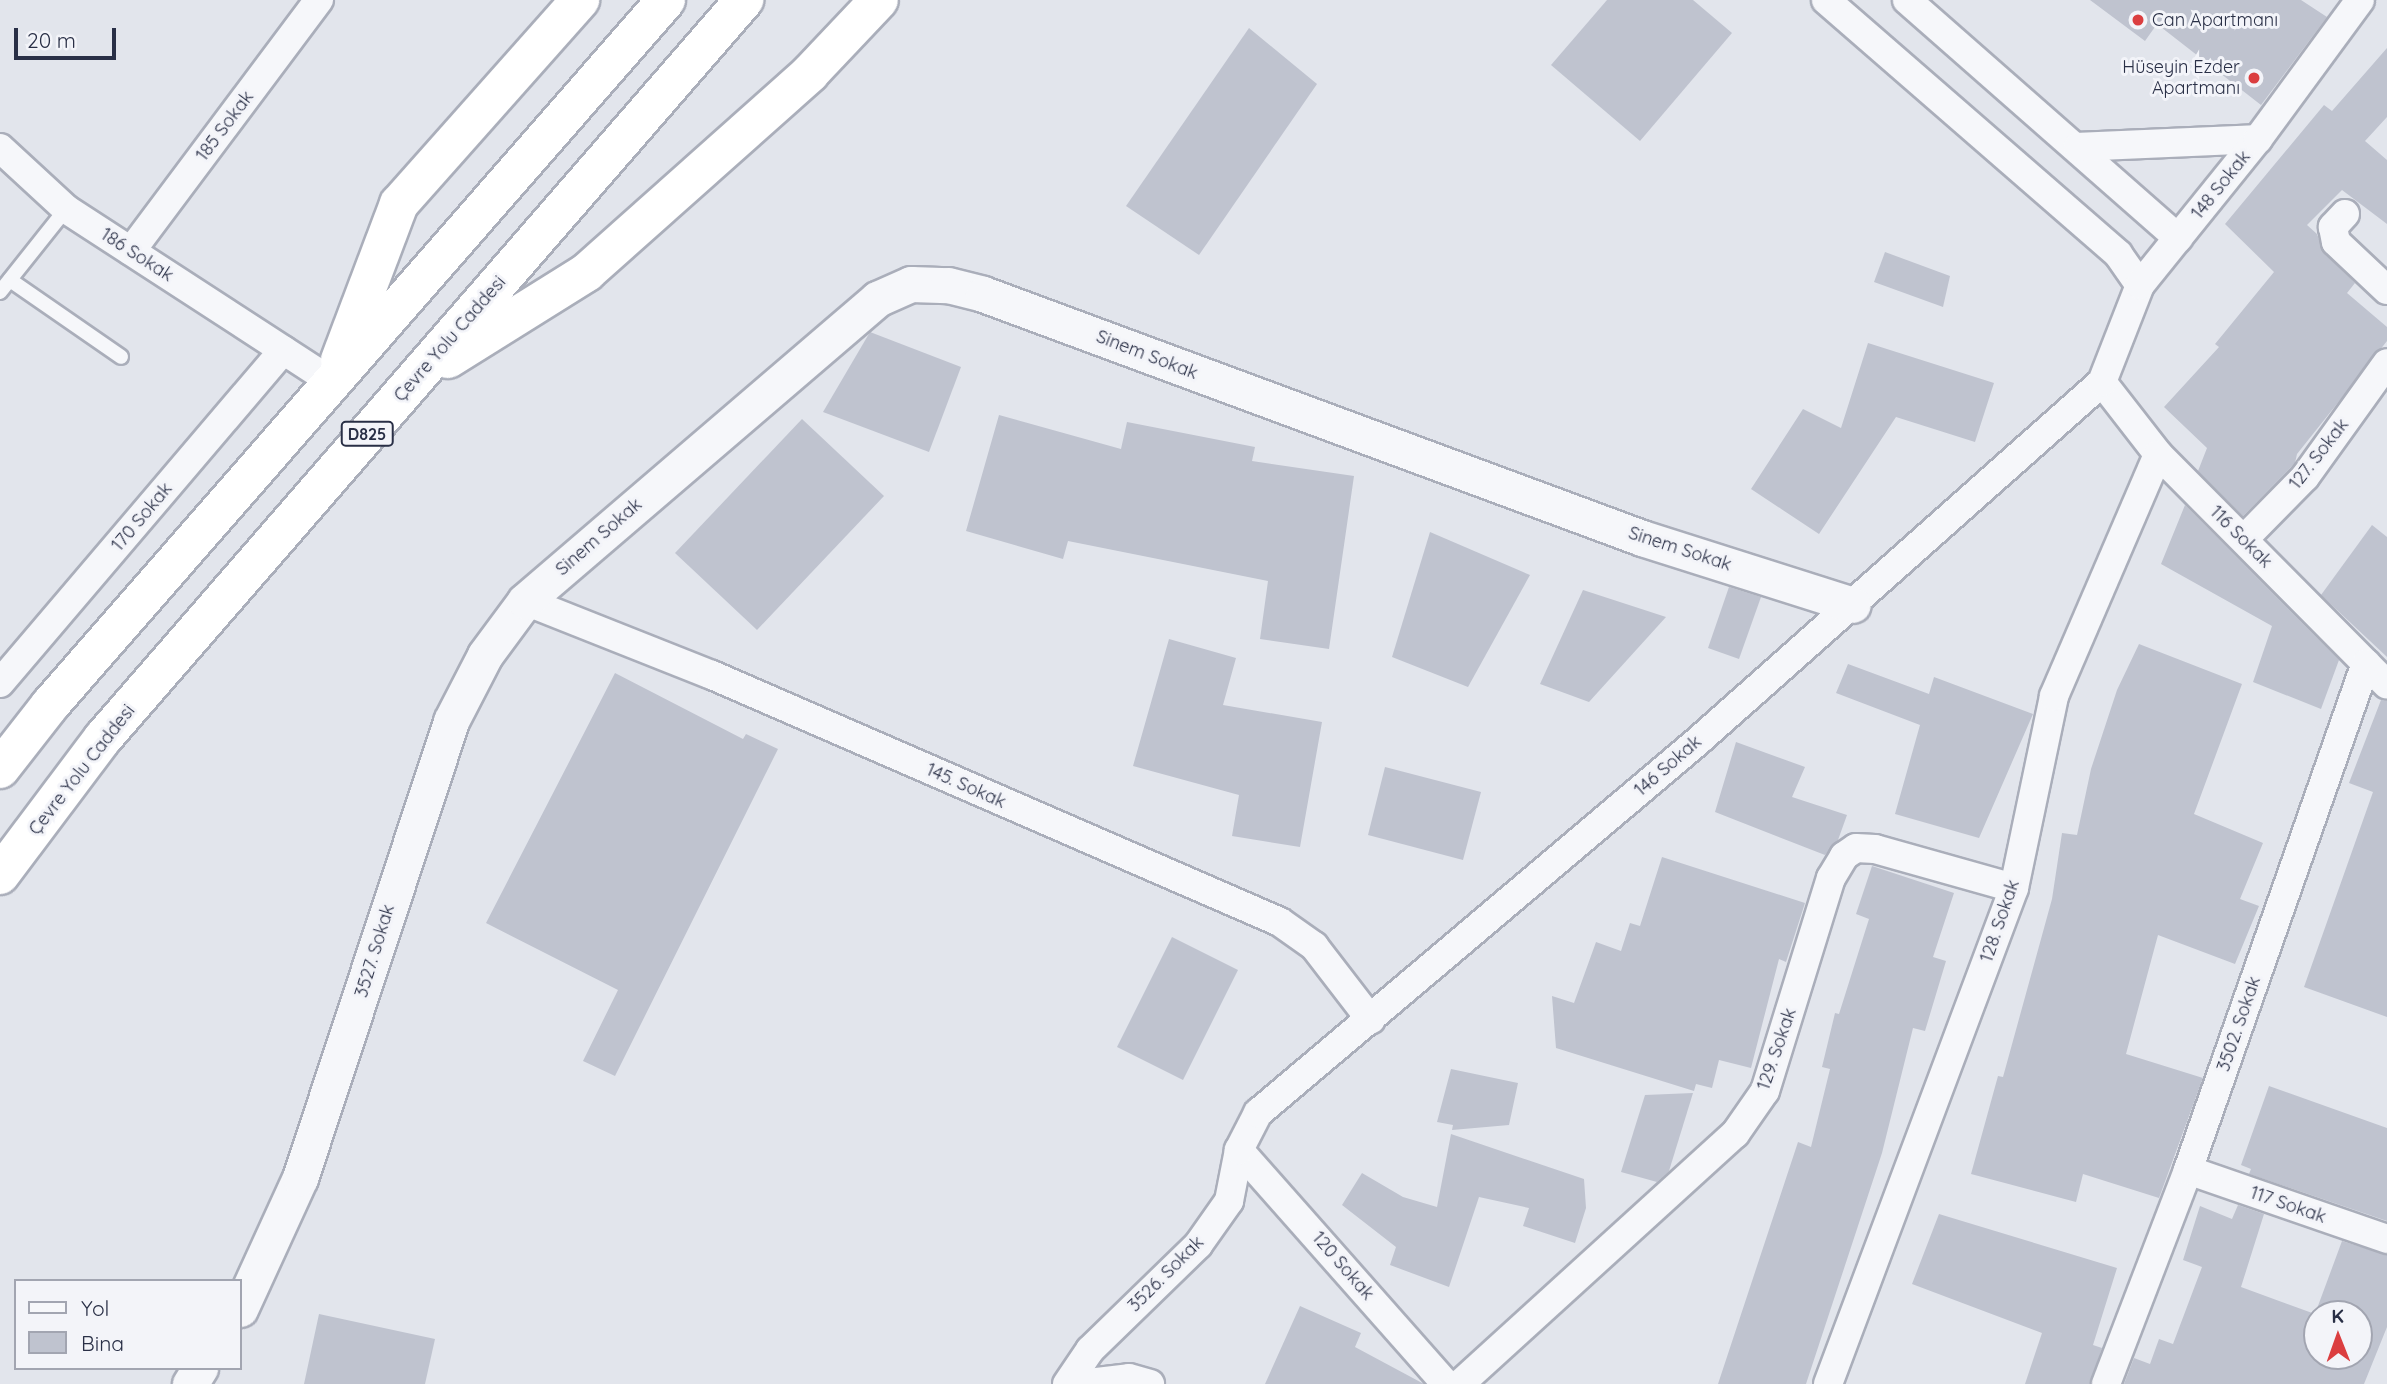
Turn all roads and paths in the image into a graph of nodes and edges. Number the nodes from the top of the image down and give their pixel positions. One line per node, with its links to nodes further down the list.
1 (319, 0): 15 (street, 185 Sokak)
2 (580, 0): 24 (highway)
3 (666, 0): 24 (highway)
4 (744, 0): 23 (highway, Çevre Yolu Caddesi / D825)
5 (879, 0): 23 (highway)
6 (1826, 0): 17 (street)
7 (1908, 0): 10 (street)
8 (2360, 0): 9 (street, 148 Sokak)
9 (2258, 139): 10 (street); 14 (street, 148 Sokak)
10 (2078, 147): 14 (street)
11 (0, 148): 12 (street, 186 Sokak)
12 (66, 209): 15 (street, 186 Sokak); 16 (lane)
13 (2345, 214): 18 (street)
14 (2178, 238): 17 (street, 148 Sokak)
15 (131, 251): 20 (street, 186 Sokak)
16 (10, 279): 19 (lane); 21 (lane)
17 (2140, 285): 25 (street, 148 Sokak)
18 (2387, 290)
19 (0, 292)
20 (282, 350): 24 (street, 186 Sokak); 31 (street, 170 Sokak)
21 (121, 358)
22 (2387, 362): 27 (street, 127. Sokak)
23 (413, 381): 34 (highway, Çevre Yolu Caddesi / D825)
24 (332, 382): 33 (highway)
25 (2102, 382): 26 (street, 116 Sokak); 29 (street, 146 Sokak)
26 (2158, 454): 27 (street, 116 Sokak); 35 (street, 128. Sokak)
27 (2244, 539): 30 (street, 116 Sokak)
28 (525, 601): 29 (street, Sinem Sokak); 36 (street, 145. Sokak); 40 (street, 3527. Sokak)
29 (1853, 605): 36 (street, 146 Sokak)
30 (2366, 663): 32 (street, 116 Sokak); 38 (street, 3502. Sokak)
31 (0, 683)
32 (2387, 685)
33 (0, 769)
34 (0, 875)
35 (2014, 888): 45 (street, 129. Sokak); 46 (street, 128. Sokak)
36 (1371, 1020): 37 (street, 146 Sokak)
37 (1238, 1150): 41 (street, 3526. Sokak); 44 (street, 120 Sokak)
38 (2188, 1170): 39 (street, 117 Sokak); 47 (street, 3502. Sokak)
39 (2387, 1239)
40 (242, 1305)
41 (1067, 1384)
42 (1080, 1384): 43 (street)
43 (1150, 1384)
44 (1446, 1384)
45 (1460, 1384)
46 (1828, 1384)
47 (2106, 1384)

